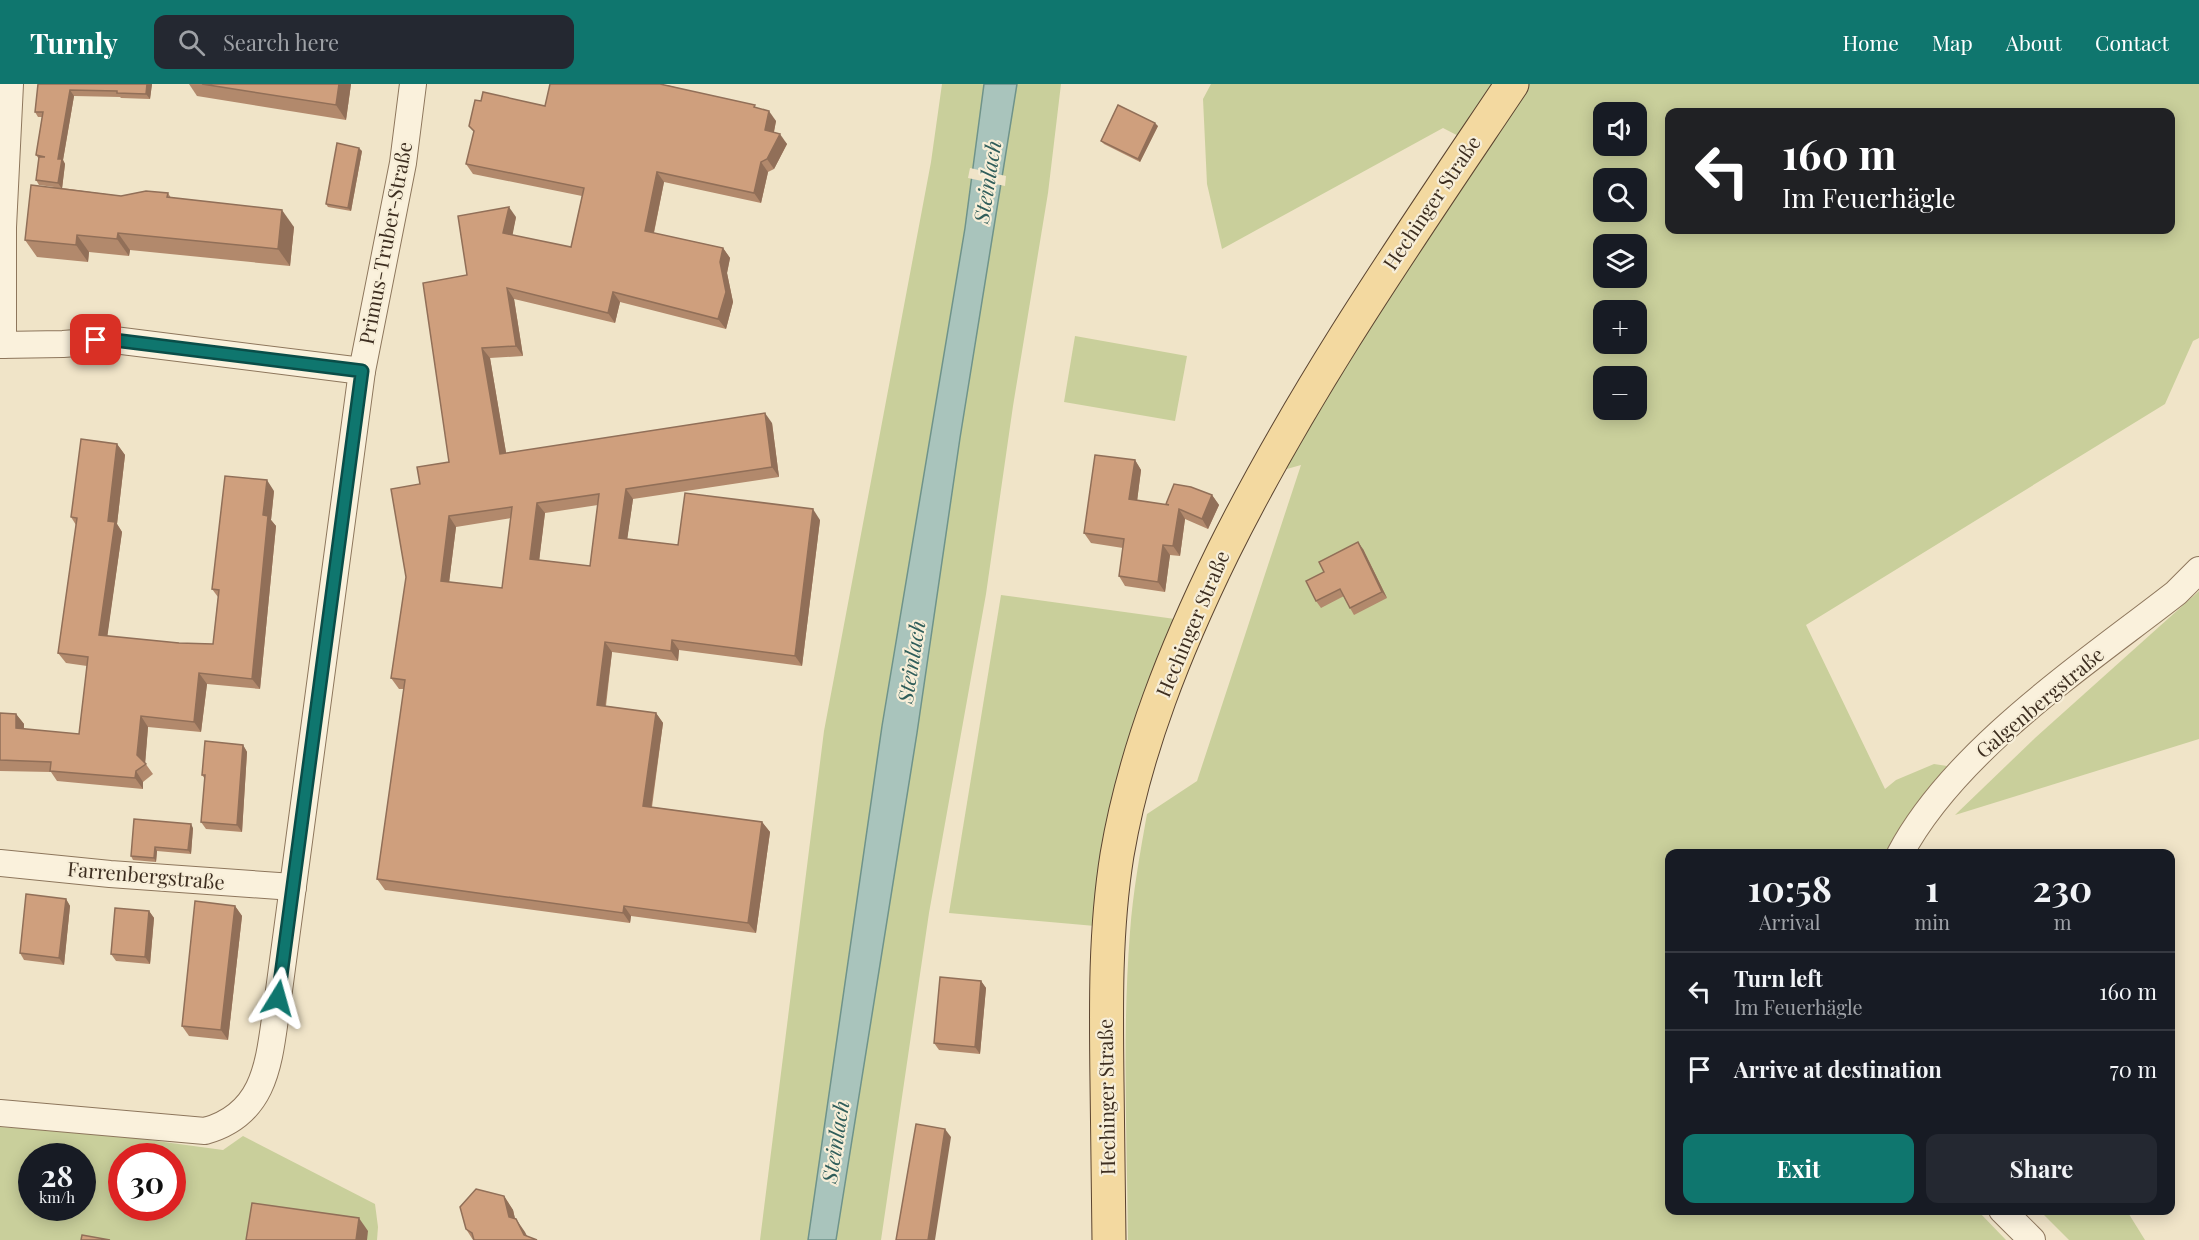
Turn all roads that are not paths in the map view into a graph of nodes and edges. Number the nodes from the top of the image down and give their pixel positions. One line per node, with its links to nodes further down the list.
1 (10, 84): 4 (street)
2 (413, 84): 5 (street, Primus-Truber-Straße)
3 (1512, 84): 12 (main road, Hechinger Straße)
4 (2, 345): 5 (street)
5 (362, 371): 9 (street, Primus-Truber-Straße)
6 (2199, 570): 7 (street, Galgenbergstraße)
7 (1903, 849)
8 (0, 863): 9 (street, Farrenbergstraße)
9 (293, 887): 10 (street, Primus-Truber-Straße)
10 (0, 1113)
11 (2007, 1215): 13 (street)
12 (1108, 1240)
13 (2032, 1240)

